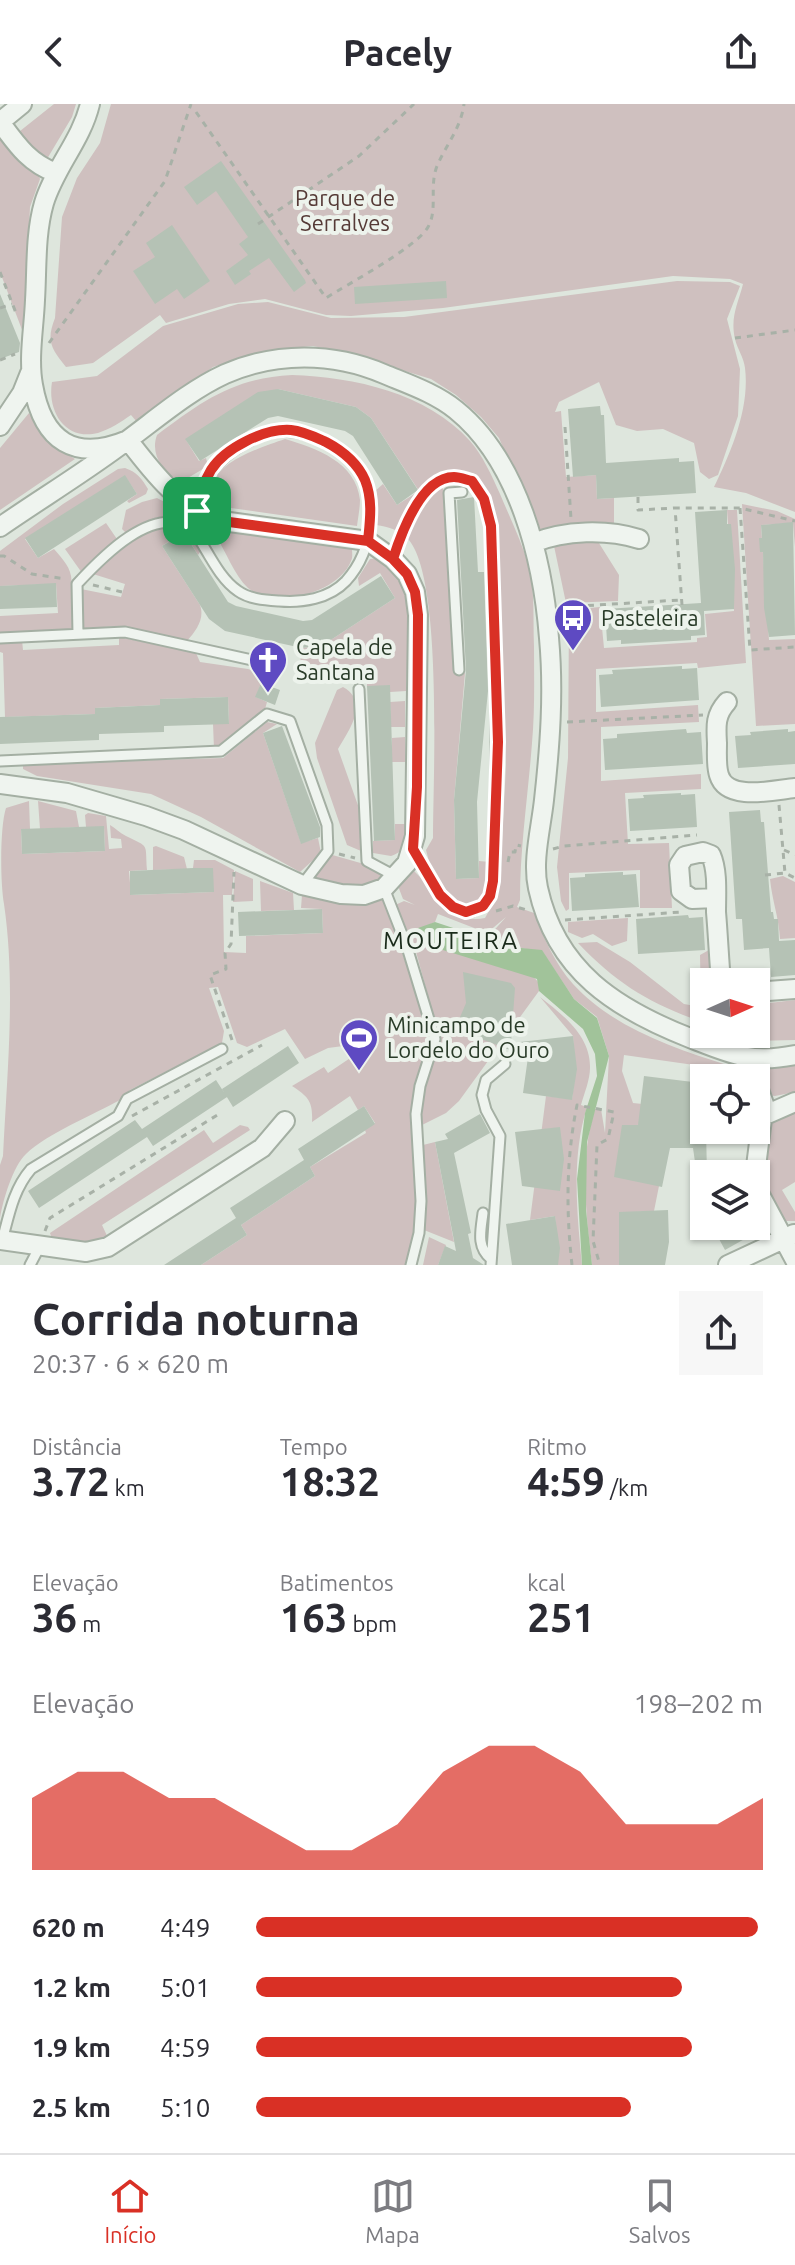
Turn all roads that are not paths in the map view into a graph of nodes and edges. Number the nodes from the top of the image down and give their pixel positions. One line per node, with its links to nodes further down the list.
1 (22, 104): 3 (street)
2 (90, 104): 4 (street)
3 (0, 122): 4 (street)
4 (56, 173): 5 (street)
5 (28, 357): 6 (street); 7 (street)
6 (0, 426)
7 (128, 440): 9 (street); 10 (street); 13 (street)
8 (462, 492): 18 (lane)
9 (197, 511): 12 (street); 12 (lane)
10 (0, 527)
11 (639, 539): 13 (street)
12 (368, 541): 14 (street); 15 (lane)
13 (533, 543): 31 (street)
14 (393, 559): 24 (street); 24 (lane)
15 (78, 634): 16 (lane); 17 (lane)
16 (0, 638)
17 (275, 665)
18 (459, 670)
19 (359, 689): 25 (lane)
20 (727, 702): 23 (street)
21 (0, 761): 26 (lane)
22 (0, 784): 26 (street)
23 (786, 789)
24 (413, 849): 25 (street)
25 (390, 882): 26 (street); 49 (lane)
26 (302, 885)
27 (716, 898): 28 (street)
28 (720, 968)
29 (795, 989): 30 (street)
30 (770, 991)
31 (690, 1032)
32 (729, 1048): 35 (street)
33 (222, 1049): 44 (lane)
34 (795, 1055): 35 (street)
35 (742, 1058): 37 (street)
36 (505, 1064): 47 (lane)
37 (746, 1064)
38 (795, 1102): 39 (street)
39 (770, 1113)
40 (285, 1121): 45 (street)
41 (770, 1208): 43 (street)
42 (483, 1213): 47 (lane)
43 (790, 1236): 46 (street); 50 (street)
44 (1, 1241): 45 (street)
45 (40, 1246): 48 (lane)
46 (795, 1260)
47 (491, 1262)
48 (30, 1265)
49 (411, 1265)
50 (728, 1265)

